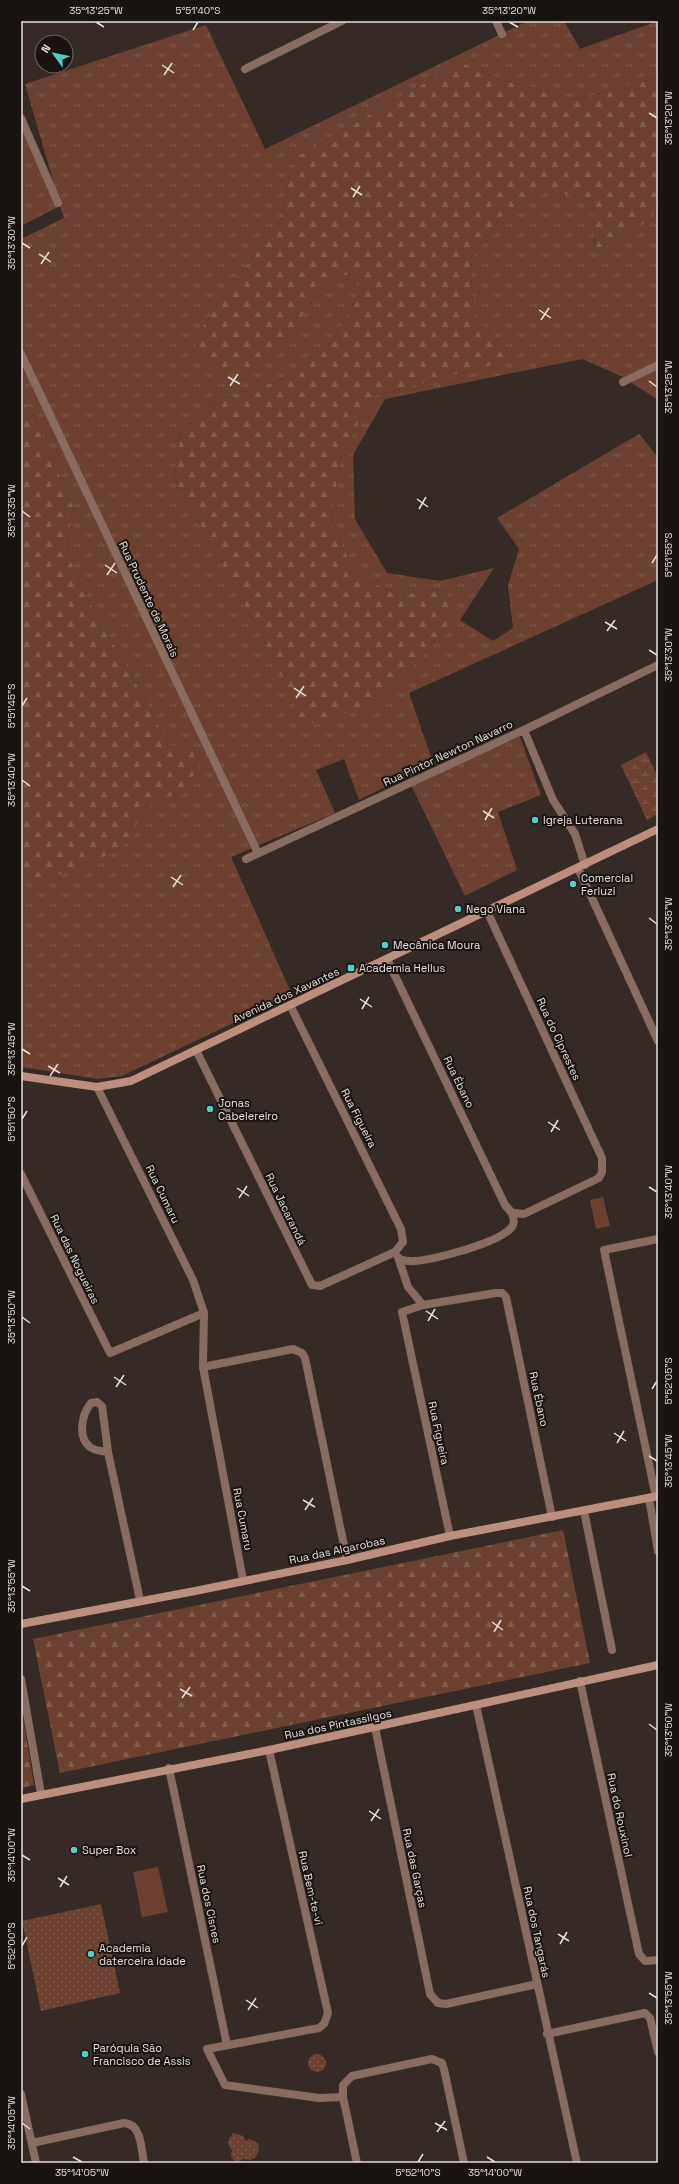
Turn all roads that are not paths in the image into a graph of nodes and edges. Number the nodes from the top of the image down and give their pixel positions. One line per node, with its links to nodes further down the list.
1 (342, 21): 4 (street)
2 (496, 21): 3 (street)
3 (502, 34)
4 (246, 69)
5 (21, 118): 6 (street)
6 (58, 203)
7 (21, 354): 13 (street, Rua Prudente de Morais)
8 (658, 365): 9 (street)
9 (623, 382)
10 (658, 665): 11 (street, Rua Pintor Newton Navarro)
11 (524, 730): 13 (street, Rua Pintor Newton Navarro); 15 (street)
12 (658, 829): 15 (street, Avenida dos Xavantes)
13 (258, 853): 14 (street, Rua Pintor Newton Navarro)
14 (246, 859)
15 (582, 866): 16 (street, Avenida dos Xavantes); 19 (street)
16 (487, 911): 17 (street, Avenida dos Xavantes); 24 (street, Rua do Ciprestes)
17 (387, 960): 18 (street, Avenida dos Xavantes); 24 (street, Rua Ébano)
18 (290, 1005): 20 (street, Avenida dos Xavantes); 26 (street, Rua Figueira)
19 (658, 1041)
20 (196, 1050): 22 (street, Avenida dos Xavantes); 27 (street, Rua Jacarandá)
21 (21, 1076): 22 (street, Avenida dos Xavantes)
22 (97, 1087): 29 (street, Rua Cumaru)
23 (21, 1174): 29 (street, Rua das Nogueiras)
24 (512, 1213): 27 (street)
25 (658, 1239): 32 (street)
26 (403, 1242): 27 (street, Rua Jacarandá)
27 (397, 1256): 28 (street)
28 (423, 1306): 34 (street, Rua Ébano); 35 (street, Rua Figueira)
29 (204, 1313): 30 (street, Rua Cumaru)
30 (202, 1367): 37 (street); 38 (street, Rua Cumaru)
31 (108, 1452): 31 (street); 39 (street)
32 (654, 1497): 33 (street, Rua das Algarobas); 36 (street)
33 (584, 1511): 34 (street, Rua das Algarobas); 41 (street)
34 (552, 1517): 35 (street, Rua das Algarobas)
35 (450, 1536): 37 (street, Rua das Algarobas)
36 (658, 1551)
37 (347, 1560): 38 (street, Rua das Algarobas)
38 (243, 1580): 39 (street, Rua das Algarobas)
39 (140, 1600): 40 (street, Rua das Algarobas)
40 (21, 1624)
41 (612, 1650)
42 (658, 1665): 44 (street, Rua dos Pintassilgos)
43 (21, 1679): 49 (street)
44 (580, 1681): 45 (street, Rua dos Pintassilgos); 51 (street, Rua do Rouxinol)
45 (476, 1705): 46 (street, Rua dos Pintassilgos); 52 (street, Rua dos Tangarás)
46 (375, 1727): 47 (street, Rua dos Pintassilgos); 52 (street, Rua das Garças)
47 (269, 1750): 48 (street, Rua dos Pintassilgos); 54 (street, Rua Bem-te-vi)
48 (169, 1768): 49 (street, Rua dos Pintassilgos); 54 (street, Rua dos Cisnes)
49 (41, 1794): 50 (street, Rua dos Pintassilgos)
50 (21, 1799)
51 (658, 1960)
52 (537, 1984): 53 (street, Rua dos Tangarás)
53 (547, 2034): 55 (street); 63 (street, Rua dos Tangarás)
54 (227, 2045): 57 (street)
55 (658, 2052)
56 (21, 2094): 58 (street)
57 (342, 2097): 61 (street); 62 (street)
58 (32, 2143): 59 (street); 60 (street)
59 (36, 2163)
60 (144, 2163)
61 (358, 2163)
62 (464, 2163)
63 (576, 2163)

